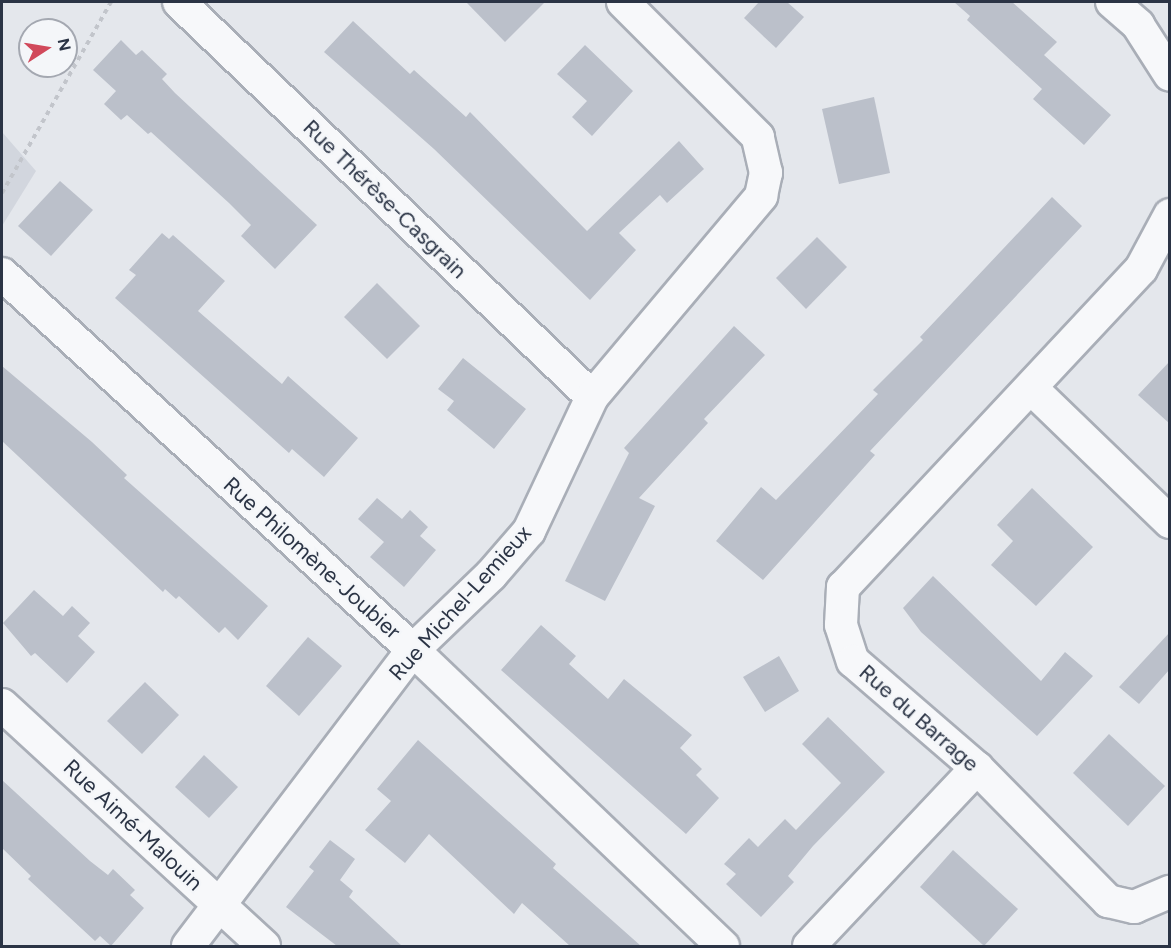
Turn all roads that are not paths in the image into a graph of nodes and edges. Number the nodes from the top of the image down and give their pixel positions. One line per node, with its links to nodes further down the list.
1 (179, 2): 8 (street, Rue Thérèse-Casgrain)
2 (623, 2): 8 (street, Rue Michel-Lemieux)
3 (1112, 2): 4 (street)
4 (1170, 75)
5 (1170, 215): 7 (street, Rue du Barrage)
6 (2, 274): 10 (street, Rue Philomène-Joubier)
7 (1031, 388): 9 (street); 12 (street, Rue du Barrage)
8 (592, 397): 10 (street, Rue Michel-Lemieux)
9 (1170, 522)
10 (413, 650): 14 (street, Rue Michel-Lemieux); 17 (street, Rue Philomène-Joubier)
11 (2, 705): 14 (street, Rue Aimé-Malouin)
12 (977, 768): 13 (street, Rue du Barrage); 18 (street)
13 (1170, 892)
14 (222, 907): 15 (street, Rue Michel-Lemieux); 16 (street, Rue Aimé-Malouin)
15 (188, 946)
16 (264, 946)
17 (723, 946)
18 (809, 946)

